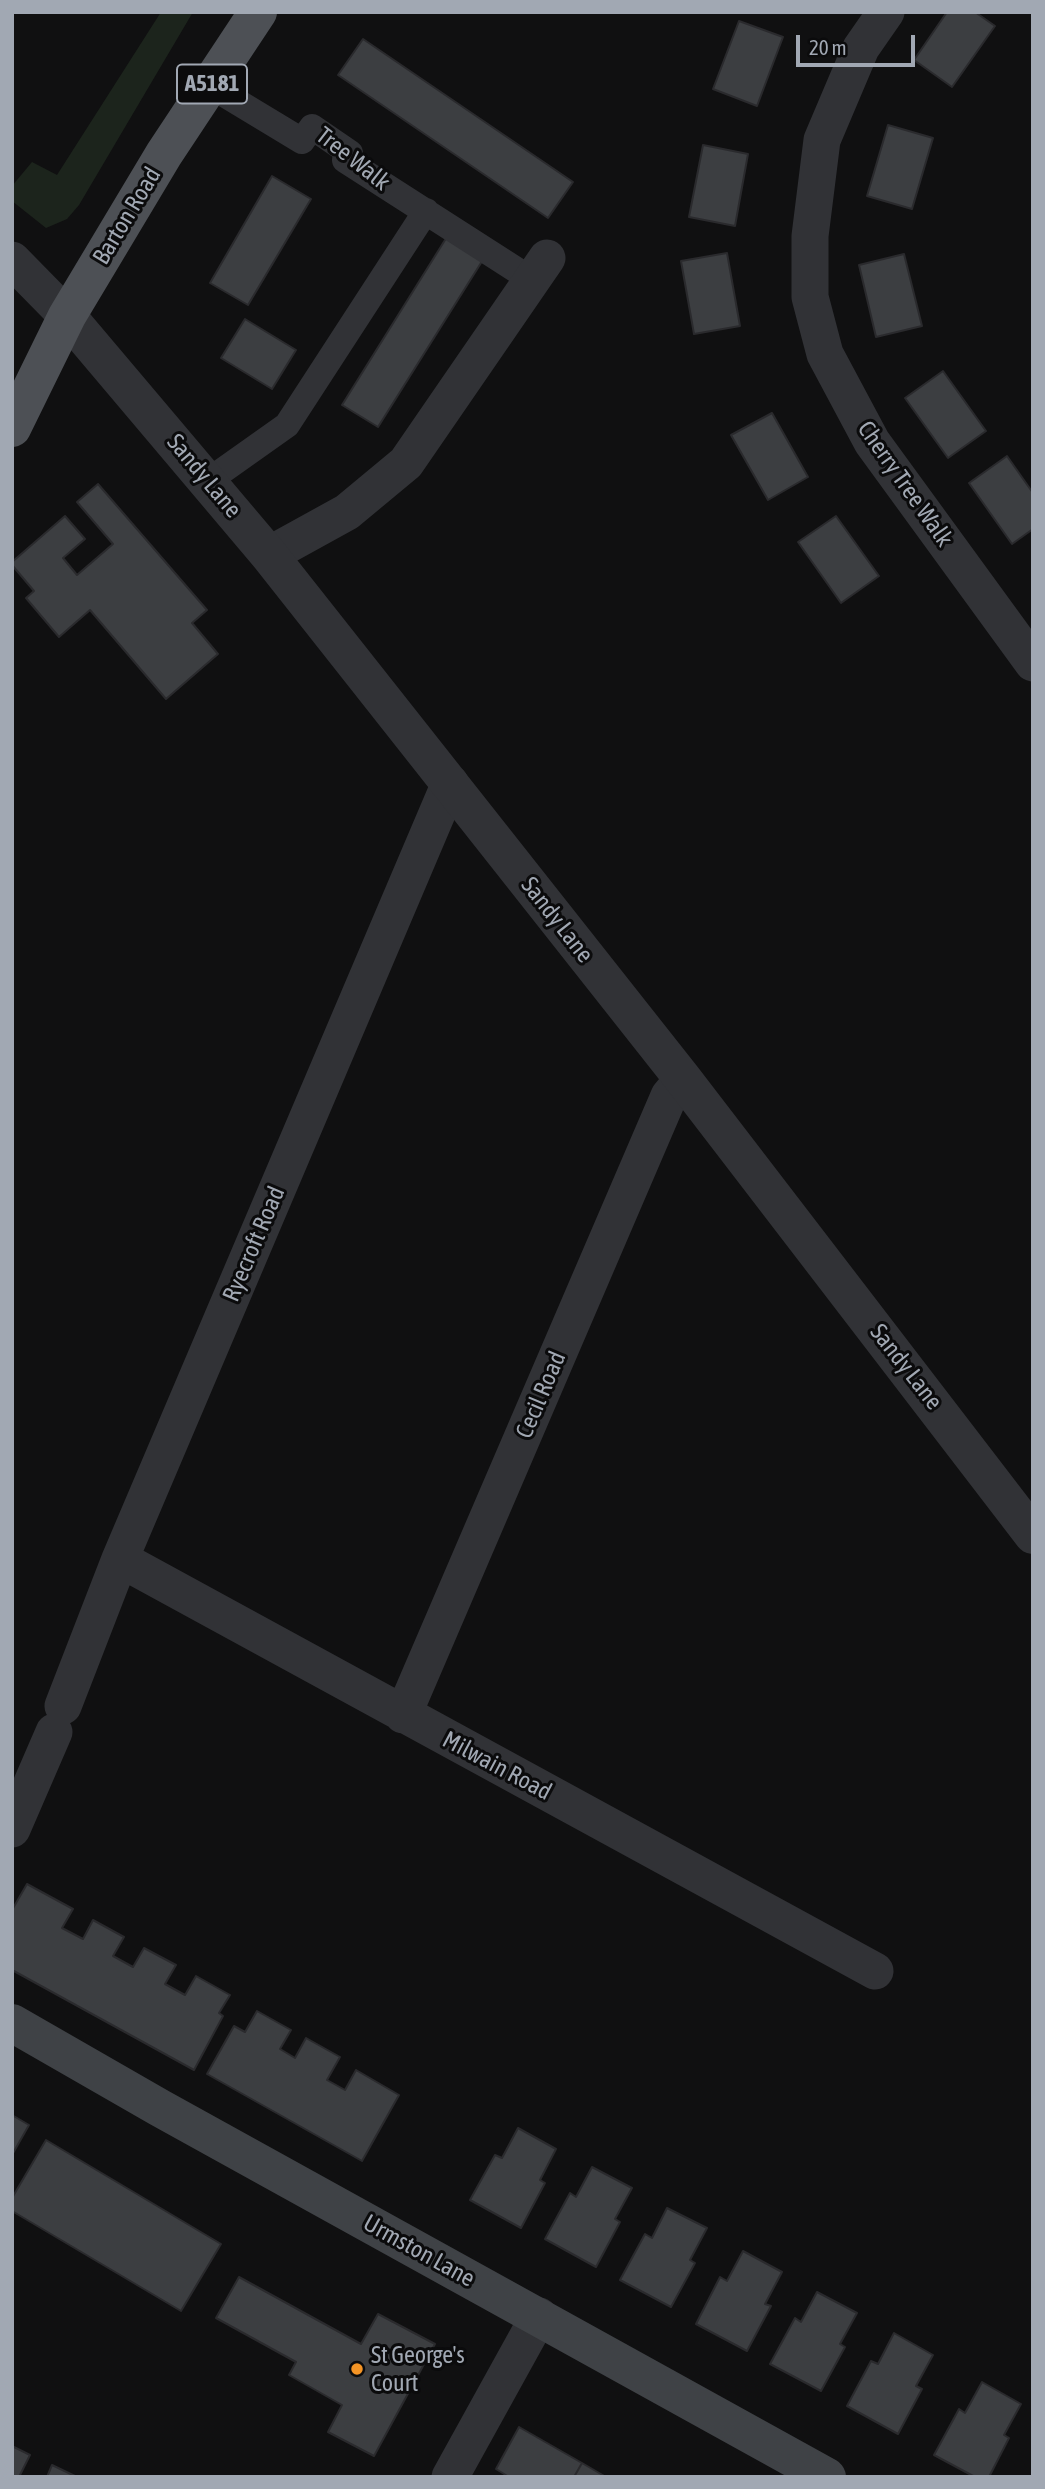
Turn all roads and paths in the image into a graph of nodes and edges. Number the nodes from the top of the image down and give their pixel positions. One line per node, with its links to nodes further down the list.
1 (258, 12): 3 (main road, Barton Road / A5181)
2 (886, 12): 11 (street, Cherry Tree Walk)
3 (211, 86): 4 (street, Tree Walk); 7 (main road, Barton Road / A5181)
4 (426, 211): 6 (street, Tree Walk); 9 (street)
5 (12, 260): 7 (street)
6 (540, 269): 10 (street, Tree Walk)
7 (67, 316): 8 (main road, Barton Road / A5181); 9 (street, Sandy Lane)
8 (12, 428)
9 (208, 481): 10 (street, Sandy Lane)
10 (269, 555): 12 (street, Sandy Lane)
11 (1033, 663)
12 (450, 783): 13 (street, Sandy Lane); 15 (street, Ryecroft Road)
13 (683, 1079): 14 (street, Sandy Lane); 16 (street, Cecil Road)
14 (1033, 1535)
15 (120, 1559): 16 (street, Milwain Road); 17 (street, Ryecroft Road)
16 (403, 1715): 18 (street, Milwain Road)
17 (12, 1829)
18 (876, 1971)
19 (12, 2023): 20 (main road, Urmston Lane)
20 (539, 2316): 21 (street); 22 (main road, Urmston Lane)
21 (450, 2477)
22 (827, 2477)

